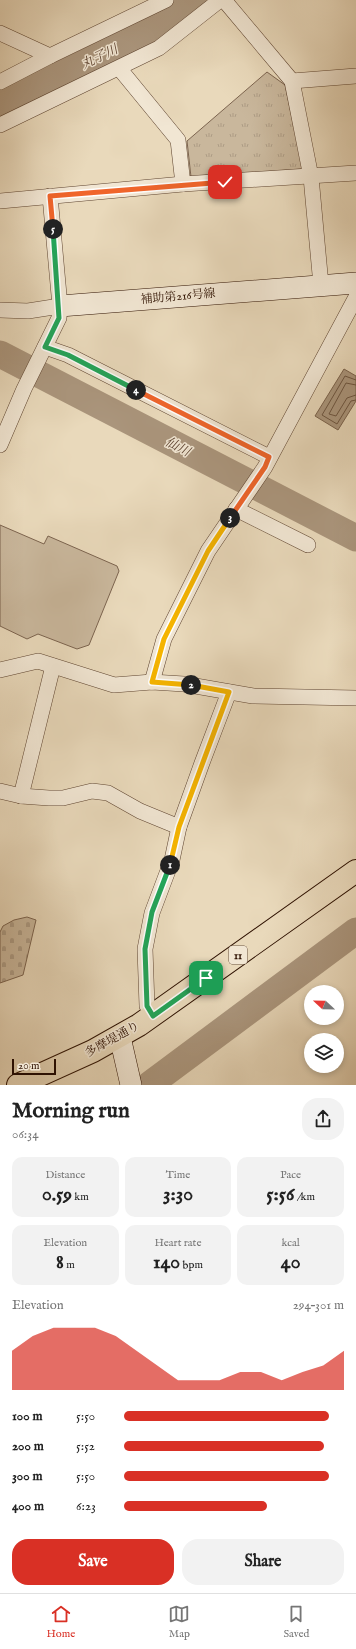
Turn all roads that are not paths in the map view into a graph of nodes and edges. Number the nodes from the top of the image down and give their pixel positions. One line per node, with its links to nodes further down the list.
1 (166, 0): 5 (street)
2 (220, 0): 6 (street)
3 (224, 0): 8 (street)
4 (0, 32): 5 (street)
5 (50, 56): 9 (street)
6 (119, 68): 10 (street); 13 (street)
7 (356, 76): 8 (street)
8 (292, 81): 12 (street)
9 (0, 82)
10 (0, 125)
11 (356, 173): 12 (street)
12 (311, 177): 13 (street); 17 (street)
13 (183, 184): 14 (street)
14 (50, 196): 15 (street); 19 (street)
15 (0, 201)
16 (356, 282): 17 (street, 補助第216号線)
17 (321, 285): 19 (street, 補助第216号線)
18 (356, 297): 23 (street)
19 (60, 306): 20 (street, 補助第216号線); 21 (street)
20 (0, 310)
21 (43, 351): 22 (street); 23 (street)
22 (0, 445)
23 (267, 462): 24 (street)
24 (239, 504): 25 (street); 28 (street)
25 (308, 545)
26 (53, 666): 27 (street); 28 (street); 32 (street)
27 (0, 670)
28 (152, 682): 29 (street)
29 (229, 692): 30 (street); 33 (street)
30 (356, 698)
31 (0, 791): 32 (street)
32 (21, 796): 33 (street)
33 (179, 827): 35 (street)
34 (356, 871): 35 (main road, 多摩堤通り / 11)
35 (153, 1016): 36 (main road, 多摩堤通り / 11)
36 (122, 1044): 37 (main road, 多摩堤通り / 11); 38 (street)
37 (18, 1085)
38 (130, 1085)

